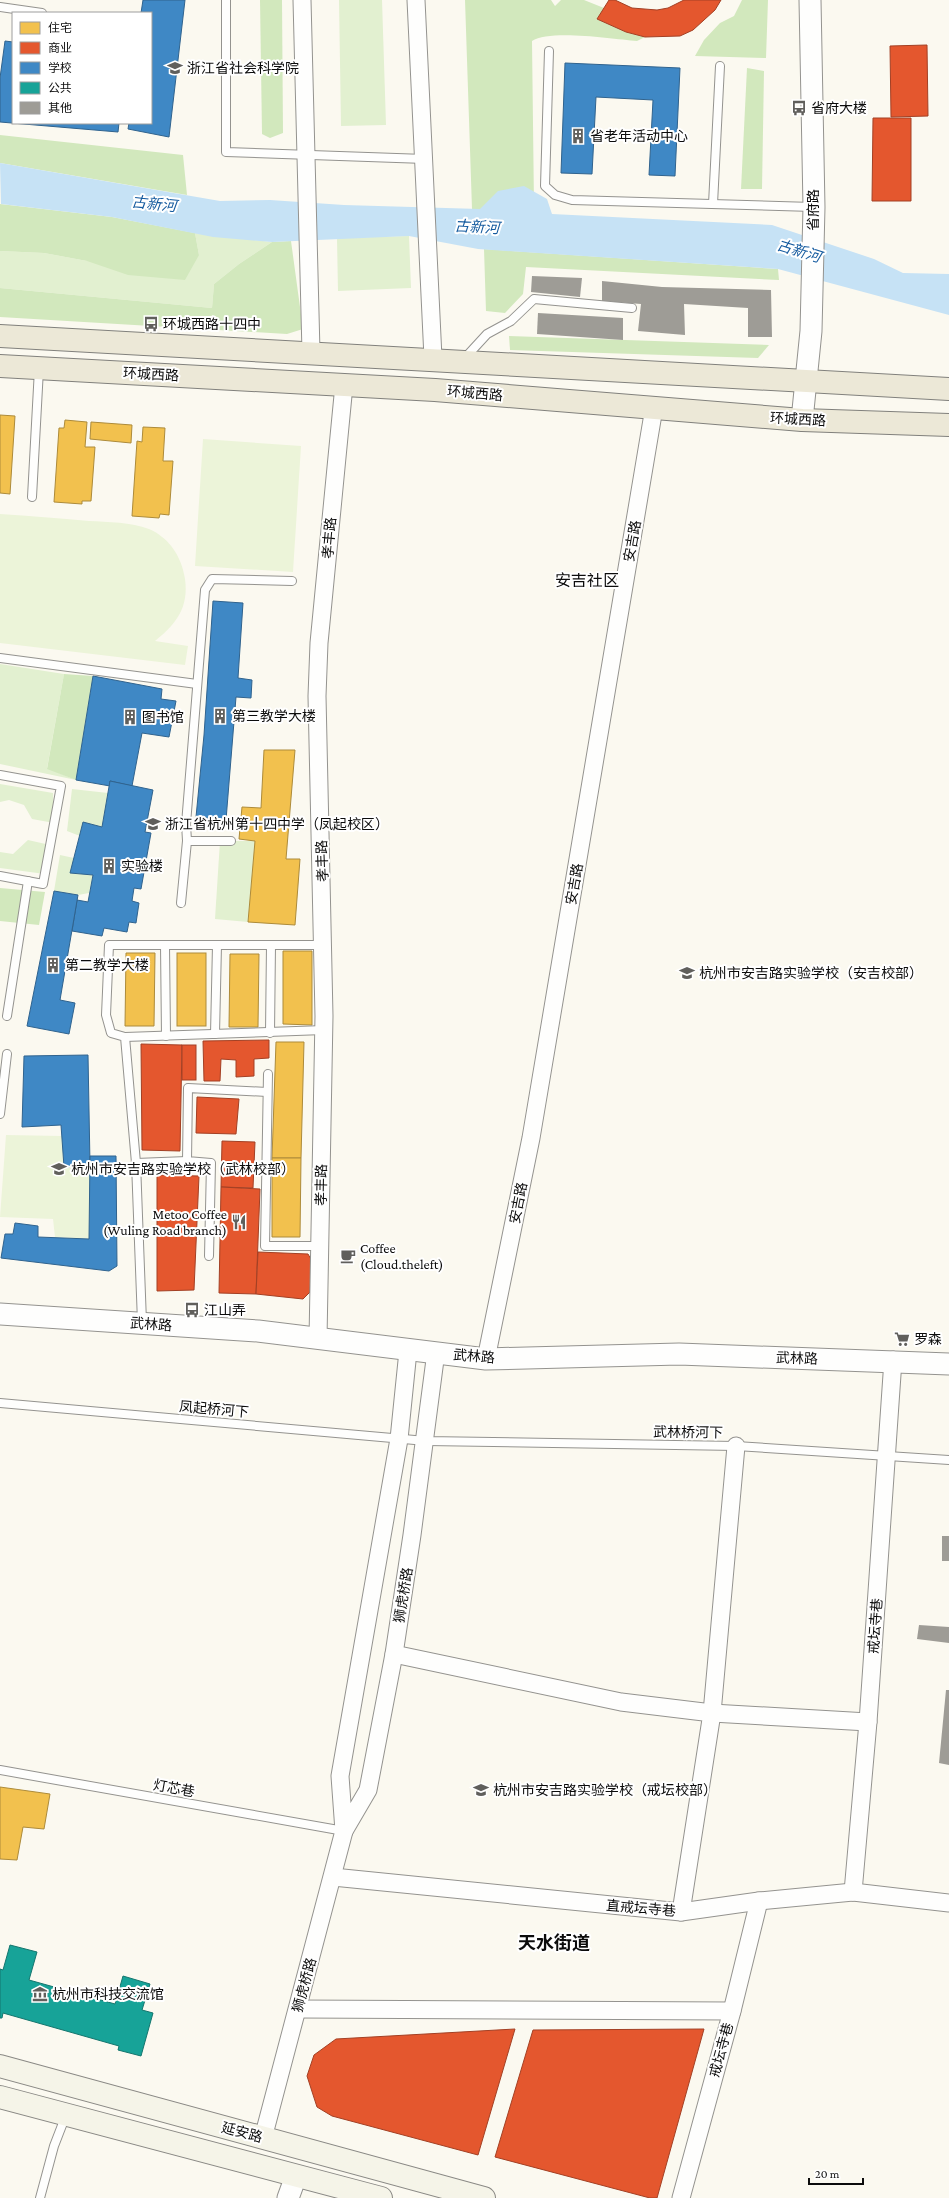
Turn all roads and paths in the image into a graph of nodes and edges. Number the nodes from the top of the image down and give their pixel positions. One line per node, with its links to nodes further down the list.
1 (226, 0): 9 (lane)
2 (302, 0): 9 (street)
3 (416, 0): 10 (street)
4 (810, 0): 12 (street, 省府路)
5 (0, 7): 6 (lane)
6 (35, 12)
7 (549, 51): 11 (lane)
8 (720, 66): 11 (lane)
9 (306, 154): 10 (lane); 15 (street)
10 (425, 159): 16 (street)
11 (713, 204): 12 (lane)
12 (814, 207): 20 (street, 省府路)
13 (632, 308): 17 (lane)
14 (0, 336): 15 (main road)
15 (311, 352): 16 (main road)
16 (433, 358): 17 (main road)
17 (463, 360): 20 (main road)
18 (0, 366): 19 (main road, 环城西路)
19 (40, 368): 21 (main road, 环城西路); 26 (lane)
20 (805, 382): 22 (main road); 24 (street, 省府路)
21 (344, 385): 23 (main road, 环城西路); 36 (street, 孝丰路)
22 (949, 389)
23 (654, 408): 24 (main road, 环城西路); 59 (street, 安吉路)
24 (802, 420): 25 (main road, 环城西路)
25 (949, 425)
26 (32, 497)
27 (292, 581): 29 (lane)
28 (0, 658): 29 (lane)
29 (197, 684): 31 (lane)
30 (0, 775): 34 (lane)
31 (186, 841): 32 (lane); 35 (lane)
32 (231, 841)
33 (0, 876): 34 (lane)
34 (28, 881): 40 (lane)
35 (181, 903)
36 (324, 944): 39 (lane); 41 (street, 孝丰路)
37 (165, 945): 38 (lane); 44 (lane); 45 (lane)
38 (217, 945): 39 (lane); 43 (lane)
39 (271, 945): 42 (lane)
40 (7, 1016)
41 (324, 1030): 42 (lane); 52 (street, 孝丰路)
42 (270, 1033): 43 (lane)
43 (215, 1034): 44 (lane)
44 (166, 1036): 45 (lane)
45 (125, 1037): 51 (lane)
46 (7, 1054): 49 (lane)
47 (268, 1074): 48 (lane)
48 (267, 1092): 50 (lane); 52 (lane)
49 (0, 1114)
50 (187, 1160): 51 (lane); 53 (lane)
51 (136, 1162): 55 (lane)
52 (320, 1246): 56 (street, 孝丰路)
53 (209, 1256)
54 (0, 1314): 55 (street, 武林路)
55 (142, 1323): 56 (street, 武林路)
56 (318, 1339): 57 (street, 武林路)
57 (408, 1351): 58 (street, 武林路); 63 (street, 狮虎桥路)
58 (436, 1352): 59 (street, 武林路); 64 (street, 狮虎桥路)
59 (486, 1359): 60 (street, 武林路)
60 (893, 1360): 61 (street, 武林路); 66 (street, 戒坛寺巷)
61 (949, 1364)
62 (0, 1403): 63 (lane, 凤起桥河下)
63 (399, 1439): 64 (lane, 凤起桥河下); 72 (street, 狮虎桥路)
64 (426, 1441): 65 (lane, 武林桥河下); 68 (street, 狮虎桥路)
65 (736, 1446): 66 (lane, 武林桥河下); 69 (street)
66 (886, 1455): 67 (lane, 武林桥河下); 70 (street, 戒坛寺巷)
67 (949, 1460)
68 (394, 1654): 69 (street); 72 (street, 狮虎桥路)
69 (712, 1714): 70 (street); 77 (street)
70 (868, 1722): 74 (street, 戒坛寺巷)
71 (0, 1770): 72 (lane, 灯芯巷)
72 (344, 1831): 73 (street, 狮虎桥路)
73 (333, 1877): 77 (street, 直戒坛寺巷); 78 (street, 狮虎桥路)
74 (853, 1892): 75 (street, 直戒坛寺巷); 76 (street, 直戒坛寺巷)
75 (759, 1901): 77 (street, 直戒坛寺巷); 79 (street, 戒坛寺巷)
76 (949, 1903)
77 (681, 1912)
78 (298, 2009): 79 (street); 83 (street, 狮虎桥路)
79 (732, 2011): 89 (street, 戒坛寺巷)
80 (0, 2066): 83 (main road, 延安路)
81 (0, 2097): 82 (main road, 延安路)
82 (66, 2113): 84 (main road, 延安路); 85 (lane)
83 (263, 2138): 88 (main road, 延安路)
84 (296, 2176): 86 (street); 87 (main road, 延安路)
85 (40, 2198)
86 (288, 2198)
87 (381, 2198)
88 (484, 2198)
89 (681, 2198)

